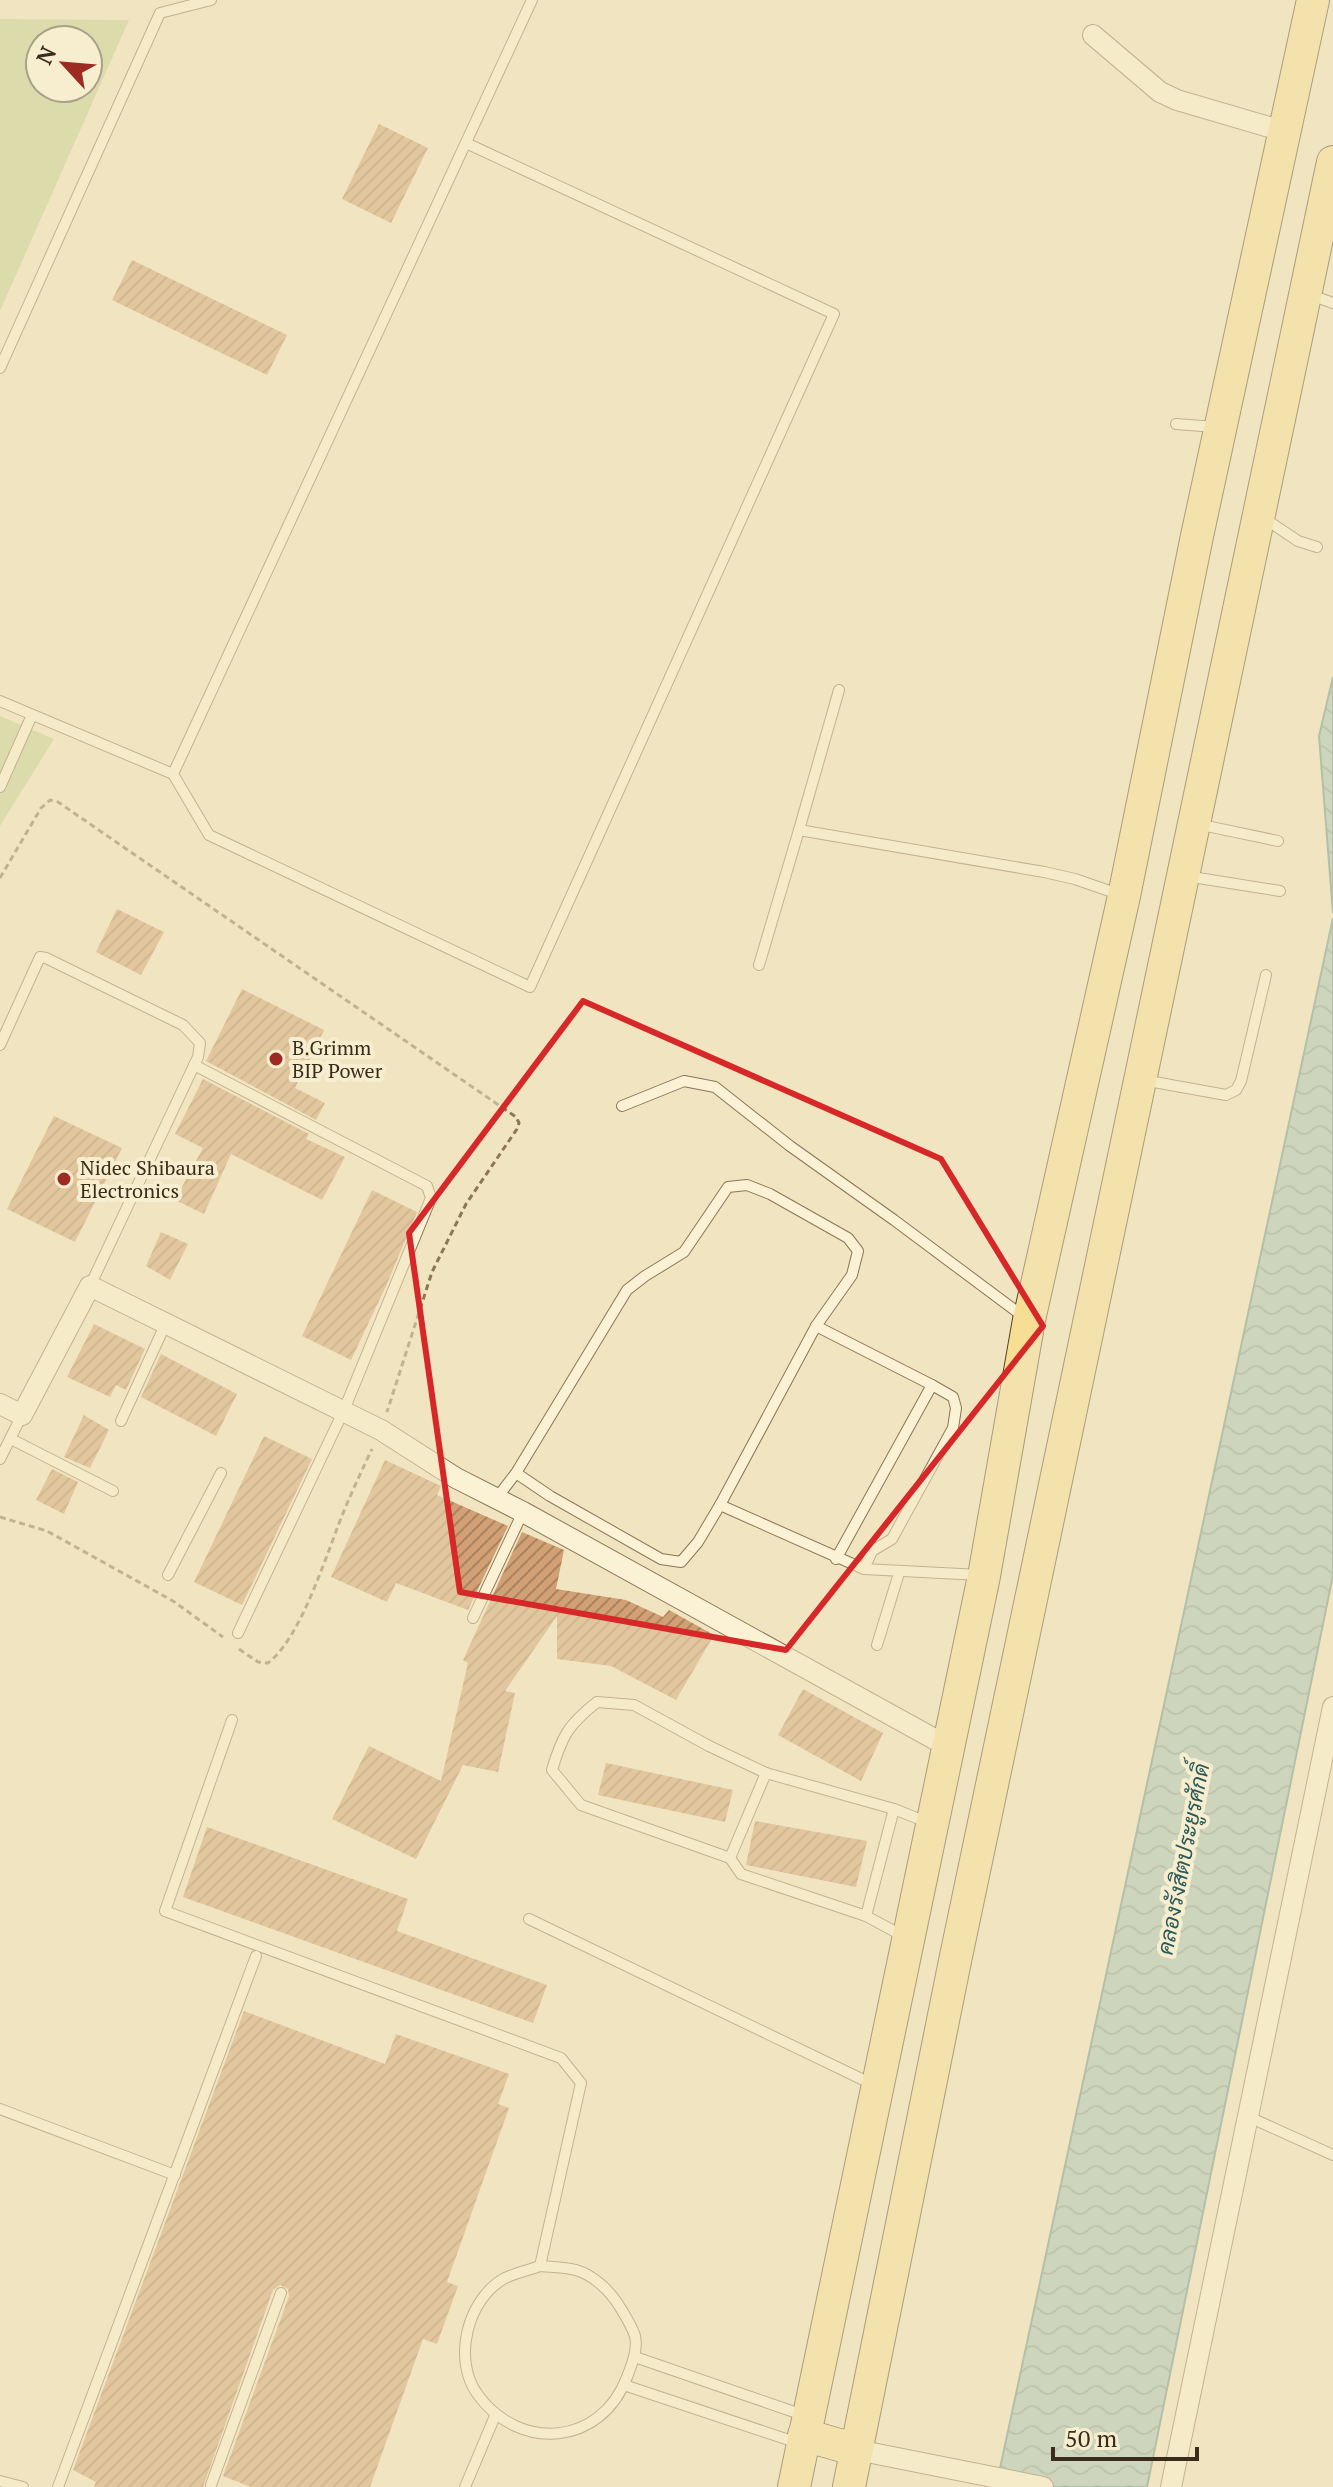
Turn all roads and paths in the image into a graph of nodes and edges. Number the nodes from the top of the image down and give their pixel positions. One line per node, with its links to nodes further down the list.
1 (211, 0): 9 (lane)
2 (532, 0): 6 (lane)
3 (1313, 0): 5 (main road)
4 (1093, 35): 5 (street)
5 (1286, 132): 11 (main road)
6 (466, 143): 17 (lane); 17 (lane)
7 (1333, 162): 8 (main road)
8 (1320, 298): 12 (main road)
9 (0, 368)
10 (1176, 424): 11 (lane)
11 (1221, 427): 25 (main road)
12 (1260, 516): 13 (lane); 19 (main road)
13 (1317, 547)
14 (839, 690): 20 (lane)
15 (0, 701): 16 (lane)
16 (32, 715): 17 (lane); 18 (lane)
17 (173, 774)
18 (0, 787)
19 (1195, 823): 21 (lane); 22 (main road)
20 (799, 830): 25 (lane); 26 (lane)
21 (1278, 841)
22 (1184, 876): 24 (lane); 30 (main road)
23 (0, 878): 41 (path)
24 (1280, 891)
25 (1124, 896): 33 (main road)
26 (759, 965)
27 (1266, 975): 30 (lane)
28 (0, 1045): 29 (lane)
29 (194, 1065): 32 (lane); 38 (lane)
30 (1141, 1079): 82 (main road)
31 (622, 1106): 33 (lane)
32 (90, 1286): 34 (street); 39 (street)
33 (1029, 1320): 55 (main road)
34 (166, 1323): 38 (street); 40 (lane)
35 (816, 1326): 36 (lane); 45 (lane); 48 (lane)
36 (932, 1385): 51 (lane); 52 (lane)
37 (0, 1404): 39 (street)
38 (344, 1410): 41 (street); 57 (lane)
39 (22, 1415): 42 (lane)
40 (121, 1421)
41 (381, 1430): 47 (street); 50 (path)
42 (11, 1439): 43 (lane); 46 (lane)
43 (0, 1459)
44 (221, 1473): 54 (lane)
45 (516, 1473): 47 (lane); 48 (lane)
46 (113, 1491)
47 (496, 1499): 49 (street)
48 (720, 1505): 51 (lane)
49 (523, 1512): 56 (lane); 61 (street)
50 (0, 1517)
51 (836, 1559): 52 (lane)
52 (864, 1569): 53 (lane)
53 (899, 1573): 55 (lane); 58 (lane)
54 (168, 1575)
55 (984, 1576): 61 (main road)
56 (473, 1618)
57 (238, 1633)
58 (877, 1645)
59 (1333, 1707): 63 (street)
60 (232, 1720): 76 (lane)
61 (947, 1746): 65 (main road)
62 (766, 1773): 64 (lane); 66 (lane); 66 (lane)
63 (1326, 1776): 73 (street)
64 (894, 1809): 65 (lane); 67 (lane)
65 (930, 1823): 69 (main road)
66 (730, 1858): 67 (lane)
67 (866, 1916): 69 (lane)
68 (529, 1919): 71 (lane)
69 (907, 1938): 71 (main road)
70 (256, 1956): 75 (lane)
71 (876, 2085): 81 (main road)
72 (0, 2109): 75 (lane)
73 (1249, 2117): 74 (lane); 91 (street)
74 (1333, 2155)
75 (175, 2175): 86 (lane)
76 (540, 2266): 78 (lane); 80 (lane)
77 (281, 2293): 84 (lane)
78 (635, 2357): 79 (lane); 81 (lane)
79 (624, 2385): 80 (lane); 81 (lane)
80 (495, 2416): 87 (lane)
81 (805, 2432): 82 (main road); 88 (main road)
82 (857, 2450): 89 (main road); 90 (street)
83 (0, 2481): 85 (lane)
84 (213, 2486)
85 (23, 2487)
86 (58, 2487)
87 (465, 2487)
88 (794, 2487)
89 (849, 2487)
90 (1043, 2487)
91 (1171, 2487)

